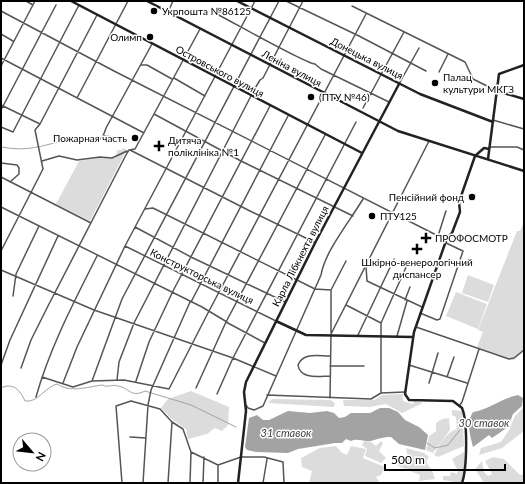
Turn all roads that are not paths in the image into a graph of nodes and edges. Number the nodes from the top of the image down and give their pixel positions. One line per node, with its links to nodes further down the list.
1 (26, 1): 12 (street)
2 (35, 1): 12 (street)
3 (71, 1): 14 (street, Островського вулиця)
4 (128, 1): 25 (street)
5 (147, 1): 19 (street, Леніна вулиця)
6 (173, 1): 19 (street)
7 (237, 1): 17 (street, Донецька вулиця)
8 (255, 1): 17 (street)
9 (279, 1): 23 (street)
10 (286, 1): 16 (street)
11 (303, 1): 16 (street)
12 (33, 5): 24 (street)
13 (56, 5): 30 (street)
14 (79, 5): 21 (street, Островського вулиця); 35 (street)
15 (352, 6): 22 (street)
16 (299, 8): 27 (street); 32 (street)
17 (251, 9): 23 (street, Донецька вулиця); 26 (street)
18 (1, 11): 24 (street)
19 (168, 12): 28 (street, Леніна вулиця)
20 (213, 12): 26 (street)
21 (97, 14): 25 (street, Островського вулиця); 40 (street)
22 (366, 14): 29 (street); 32 (street)
23 (270, 18): 27 (street, Донецька вулиця); 33 (street)
24 (23, 23): 30 (street); 34 (street)
25 (116, 25): 36 (street, Островського вулиця); 48 (street)
26 (242, 27): 33 (street); 37 (street)
27 (289, 28): 38 (street); 44 (street, Донецька вулиця)
28 (200, 29): 37 (street, Леніна вулиця); 47 (street)
29 (404, 32): 41 (street); 42 (street)
30 (42, 33): 35 (street); 54 (street)
31 (1, 34): 34 (street)
32 (355, 34): 41 (street); 44 (street)
33 (260, 37): 38 (street); 43 (street)
34 (13, 41): 46 (street)
35 (60, 42): 40 (street); 60 (street)
36 (152, 44): 47 (street, Островського вулиця); 53 (street)
37 (232, 45): 43 (street, Леніна вулиця); 59 (street)
38 (279, 47): 50 (street); 57 (street)
39 (418, 48): 49 (street, Карла Лібкнехта вулиця)
40 (78, 52): 48 (street); 65 (street)
41 (393, 53): 49 (street); 58 (street)
42 (448, 54): 56 (street); 66 (street)
43 (250, 55): 50 (street, Леніна вулиця); 64 (street)
44 (344, 56): 57 (street); 58 (street, Донецька вулиця)
45 (1, 58): 46 (street)
46 (4, 59): 52 (street); 54 (street)
47 (183, 60): 59 (street, Островського вулиця); 61 (street)
48 (96, 62): 62 (street); 72 (street)
49 (410, 63): 55 (street); 63 (street, Карла Лібкнехта вулиця)
50 (270, 65): 67 (street, Леніна вулиця); 71 (street)
51 (524, 65): 66 (street)
52 (1, 66)
53 (140, 66): 61 (street); 62 (street)
54 (22, 69): 60 (street); 75 (street)
55 (426, 71)
56 (439, 72)
57 (334, 74): 67 (street); 68 (street)
58 (381, 75): 63 (street, Донецька вулиця); 68 (street)
59 (215, 77): 64 (street, Островського вулиця); 70 (street)
60 (41, 78): 65 (street); 81 (street)
61 (173, 79): 69 (street); 70 (street)
62 (132, 81): 69 (street); 83 (street)
63 (399, 84): 74 (street, Карла Лібкнехта вулиця); 84 (street, Донецька вулиця)
64 (233, 87): 71 (street, Островського вулиця); 87 (street)
65 (59, 88): 72 (street); 88 (street)
66 (497, 91): 73 (street); 84 (street)
67 (324, 93): 86 (street, Леніна вулиця); 89 (street)
68 (371, 93): 74 (street); 77 (street)
69 (163, 96): 79 (street); 80 (street)
70 (205, 96): 79 (street)
71 (251, 96): 76 (street, Островського вулиця); 93 (street)
72 (77, 98): 83 (street)
73 (524, 99)
74 (389, 102): 86 (street, Карла Лібкнехта вулиця)
75 (2, 105): 78 (street); 81 (street)
76 (270, 106): 82 (street, Островського вулиця); 101 (street)
77 (363, 108)
78 (1, 110)
79 (196, 113): 87 (street); 92 (street)
80 (154, 114): 92 (street); 94 (street)
81 (22, 115): 88 (street); 90 (street)
82 (288, 116): 89 (street, Островського вулиця); 107 (street)
83 (113, 118): 94 (street); 96 (street)
84 (493, 121): 91 (street); 103 (street)
85 (356, 122): 102 (street)
86 (378, 122): 98 (street, Леніна вулиця); 108 (street, Карла Лібкнехта вулиця)
87 (214, 123): 93 (street); 100 (street)
88 (40, 124): 112 (street)
89 (307, 125): 95 (street, Островського вулиця); 113 (street)
90 (1, 127)
91 (524, 129)
92 (186, 131): 100 (street); 115 (street)
93 (232, 132): 101 (street); 106 (street)
94 (144, 134): 104 (street)
95 (325, 135): 102 (street, Островського вулиця); 117 (street)
96 (104, 136): 97 (street); 99 (street)
97 (113, 137)
98 (429, 140): 109 (street, Леніна вулиця); 138 (street)
99 (96, 141)
100 (204, 141): 106 (street); 120 (street)
101 (251, 142): 107 (street); 111 (street)
102 (344, 144): 108 (street, Островського вулиця); 122 (street)
103 (489, 148): 105 (street); 109 (street); 110 (street)
104 (129, 150): 112 (street); 115 (street); 143 (street)
105 (524, 150)
106 (222, 151): 111 (street); 124 (street)
107 (270, 151): 113 (street); 116 (street)
108 (362, 153): 126 (street, Карла Лібкнехта вулиця)
109 (475, 156): 110 (street, Леніна вулиця); 153 (street)
110 (488, 159): 118 (street, Леніна вулиця)
111 (241, 160): 116 (street); 128 (street)
112 (42, 161): 127 (street)
113 (288, 161): 117 (street); 121 (street)
114 (1, 164): 123 (street)
115 (167, 169): 120 (street); 131 (street)
116 (260, 170): 121 (street); 133 (street)
117 (306, 170): 122 (street); 125 (street)
118 (524, 171)
119 (1, 177): 123 (street)
120 (185, 178): 124 (street); 139 (street)
121 (278, 179): 125 (street); 141 (street)
122 (325, 180): 126 (street); 129 (street)
123 (10, 182): 127 (street)
124 (203, 188): 128 (street); 144 (street)
125 (297, 188): 129 (street); 145 (street)
126 (343, 189): 130 (street); 134 (street, Карла Лібкнехта вулиця)
127 (31, 192): 140 (street); 143 (street)
128 (222, 197): 133 (street); 148 (street)
129 (316, 198): 134 (street); 149 (street)
130 (363, 198): 138 (street); 142 (street)
131 (148, 203): 135 (street); 136 (street)
132 (1, 207): 140 (street)
133 (240, 207): 141 (street); 154 (street)
134 (334, 207): 142 (street); 155 (street, Карла Лібкнехта вулиця)
135 (153, 208): 136 (street); 139 (street)
136 (145, 209): 147 (street)
137 (446, 211): 151 (street)
138 (393, 212): 151 (street); 167 (street)
139 (166, 214): 144 (street); 152 (street)
140 (19, 216): 146 (street); 159 (street)
141 (259, 216): 145 (street); 160 (street)
142 (353, 216): 185 (street)
143 (91, 223): 157 (street)
144 (184, 224): 148 (street); 158 (street)
145 (278, 225): 149 (street); 166 (street)
146 (39, 226): 150 (street); 174 (street)
147 (135, 227): 152 (street); 156 (street)
148 (202, 233): 154 (street); 163 (street)
149 (297, 234): 155 (street); 173 (street)
150 (58, 236): 157 (street); 179 (street)
151 (438, 236): 153 (street)
152 (154, 237): 158 (street); 162 (street)
153 (446, 241): 199 (street); 203 (street)
154 (221, 243): 160 (street); 171 (street)
155 (315, 243): 178 (street, Карла Лібкнехта вулиця)
156 (125, 246): 162 (street, Конструкторська вулиця); 168 (street)
157 (79, 247): 161 (street); 187 (street)
158 (172, 247): 163 (street); 170 (street)
159 (1, 251)
160 (240, 252): 166 (street); 176 (street)
161 (97, 256): 168 (street); 194 (street)
162 (144, 256): 170 (street, Конструкторська вулиця); 175 (street)
163 (191, 257): 171 (street); 177 (street)
164 (394, 258): 183 (street)
165 (346, 260): 186 (street)
166 (258, 261): 173 (street); 182 (street)
167 (366, 264): 183 (street); 198 (street)
168 (116, 265): 175 (street); 200 (street)
169 (407, 265): 191 (street)
170 (163, 266): 177 (street, Конструкторська вулиця); 180 (street)
171 (210, 266): 176 (street); 181 (street)
172 (1, 270): 174 (street)
173 (278, 271): 178 (street); 190 (street)
174 (16, 274): 179 (street); 192 (street)
175 (134, 274): 180 (street); 205 (street)
176 (228, 274): 182 (street); 189 (street)
177 (182, 275): 181 (street, Конструкторська вулиця); 188 (street)
178 (296, 280): 185 (street); 196 (street, Карла Лібкнехта вулиця)
179 (36, 284): 187 (street); 229 (street)
180 (154, 284): 188 (street); 208 (street)
181 (200, 284): 189 (street, Конструкторська вулиця); 195 (street)
182 (247, 284): 190 (street); 197 (street)
183 (380, 287): 191 (street); 204 (street)
184 (410, 287): 193 (street)
185 (315, 289): 186 (street); 212 (street)
186 (332, 290): 214 (street)
187 (54, 293): 194 (street); 234 (street)
188 (172, 293): 195 (street); 211 (street)
189 (218, 293): 197 (street, Конструкторська вулиця); 201 (street)
190 (267, 293): 196 (street); 202 (street)
191 (395, 294): 193 (street); 209 (street)
192 (13, 296)
193 (406, 300): 199 (street); 217 (street)
194 (74, 302): 200 (street); 238 (street)
195 (191, 302): 201 (street); 218 (street)
196 (285, 302): 206 (street, Карла Лібкнехта вулиця)
197 (237, 303): 202 (street, Конструкторська вулиця); 207 (street)
198 (346, 305): 204 (street); 214 (street)
199 (423, 307): 203 (street)
200 (94, 310): 205 (street); 243 (street)
201 (209, 311): 207 (street); 221 (street)
202 (257, 312): 206 (street, Конструкторська вулиця); 213 (street)
203 (420, 314): 210 (street)
204 (367, 316): 209 (street); 215 (street)
205 (115, 317): 208 (street); 241 (street)
206 (276, 321): 212 (street, Конструкторська вулиця); 220 (street, Карла Лібкнехта вулиця)
207 (227, 322): 213 (street); 224 (street)
208 (134, 323): 211 (street); 240 (street)
209 (381, 323): 216 (street)
210 (416, 327): 219 (street); 222 (street)
211 (154, 331): 218 (street); 242 (street)
212 (297, 331): 214 (street, Конструкторська вулиця); 236 (street)
213 (246, 334): 220 (street); 227 (street)
214 (331, 334): 215 (street, Конструкторська вулиця); 226 (street)
215 (358, 335): 216 (street, Конструкторська вулиця)
216 (381, 336): 217 (street, Конструкторська вулиця); 249 (street)
217 (397, 336): 219 (street, Конструкторська вулиця)
218 (174, 337): 221 (street); 246 (street)
219 (413, 337): 230 (street)
220 (265, 343): 231 (street, Карла Лібкнехта вулиця)
221 (192, 344): 224 (street); 246 (street)
222 (479, 349): 223 (street); 245 (street)
223 (524, 350)
224 (213, 351): 227 (street); 247 (street)
225 (438, 353): 235 (street)
226 (331, 356): 232 (street); 237 (street)
227 (233, 358): 231 (street); 250 (street)
228 (454, 358): 239 (street)
229 (1, 365)
230 (409, 365): 235 (street); 248 (street)
231 (254, 366): 236 (street); 255 (street, Карла Лібкнехта вулиця)
232 (330, 366): 233 (street); 237 (street)
233 (364, 366)
234 (21, 368)
235 (432, 372): 239 (street); 244 (street)
236 (276, 376): 251 (street)
237 (330, 376): 253 (street)
238 (42, 377): 243 (street); 252 (street)
239 (447, 377): 245 (street)
240 (116, 380): 241 (street); 242 (street)
241 (92, 381): 243 (street)
242 (136, 381): 246 (street)
243 (63, 383)
244 (429, 383)
245 (467, 383): 256 (street)
246 (153, 384): 254 (street)
247 (196, 388)
248 (406, 392): 249 (street); 256 (street)
249 (381, 393): 253 (street)
250 (217, 394)
251 (267, 396): 253 (street); 255 (street)
252 (36, 397)
253 (330, 398)
254 (148, 405): 257 (street); 259 (street); 265 (street)
255 (246, 405): 262 (street, Карла Лібкнехта вулиця)
256 (460, 405): 274 (street)
257 (172, 422): 260 (street); 267 (street)
258 (130, 437): 259 (street)
259 (146, 438): 266 (street)
260 (191, 452): 261 (street); 268 (street)
261 (204, 457): 264 (street); 269 (street)
262 (241, 457): 263 (street); 264 (street); 271 (street, Карла Лібкнехта вулиця)
263 (266, 459): 272 (street); 273 (street)
264 (218, 465): 270 (street)
265 (122, 483)
266 (144, 483)
267 (168, 483)
268 (190, 483)
269 (203, 483)
270 (218, 483)
271 (238, 483)
272 (263, 483)
273 (284, 483)
274 (462, 483)

